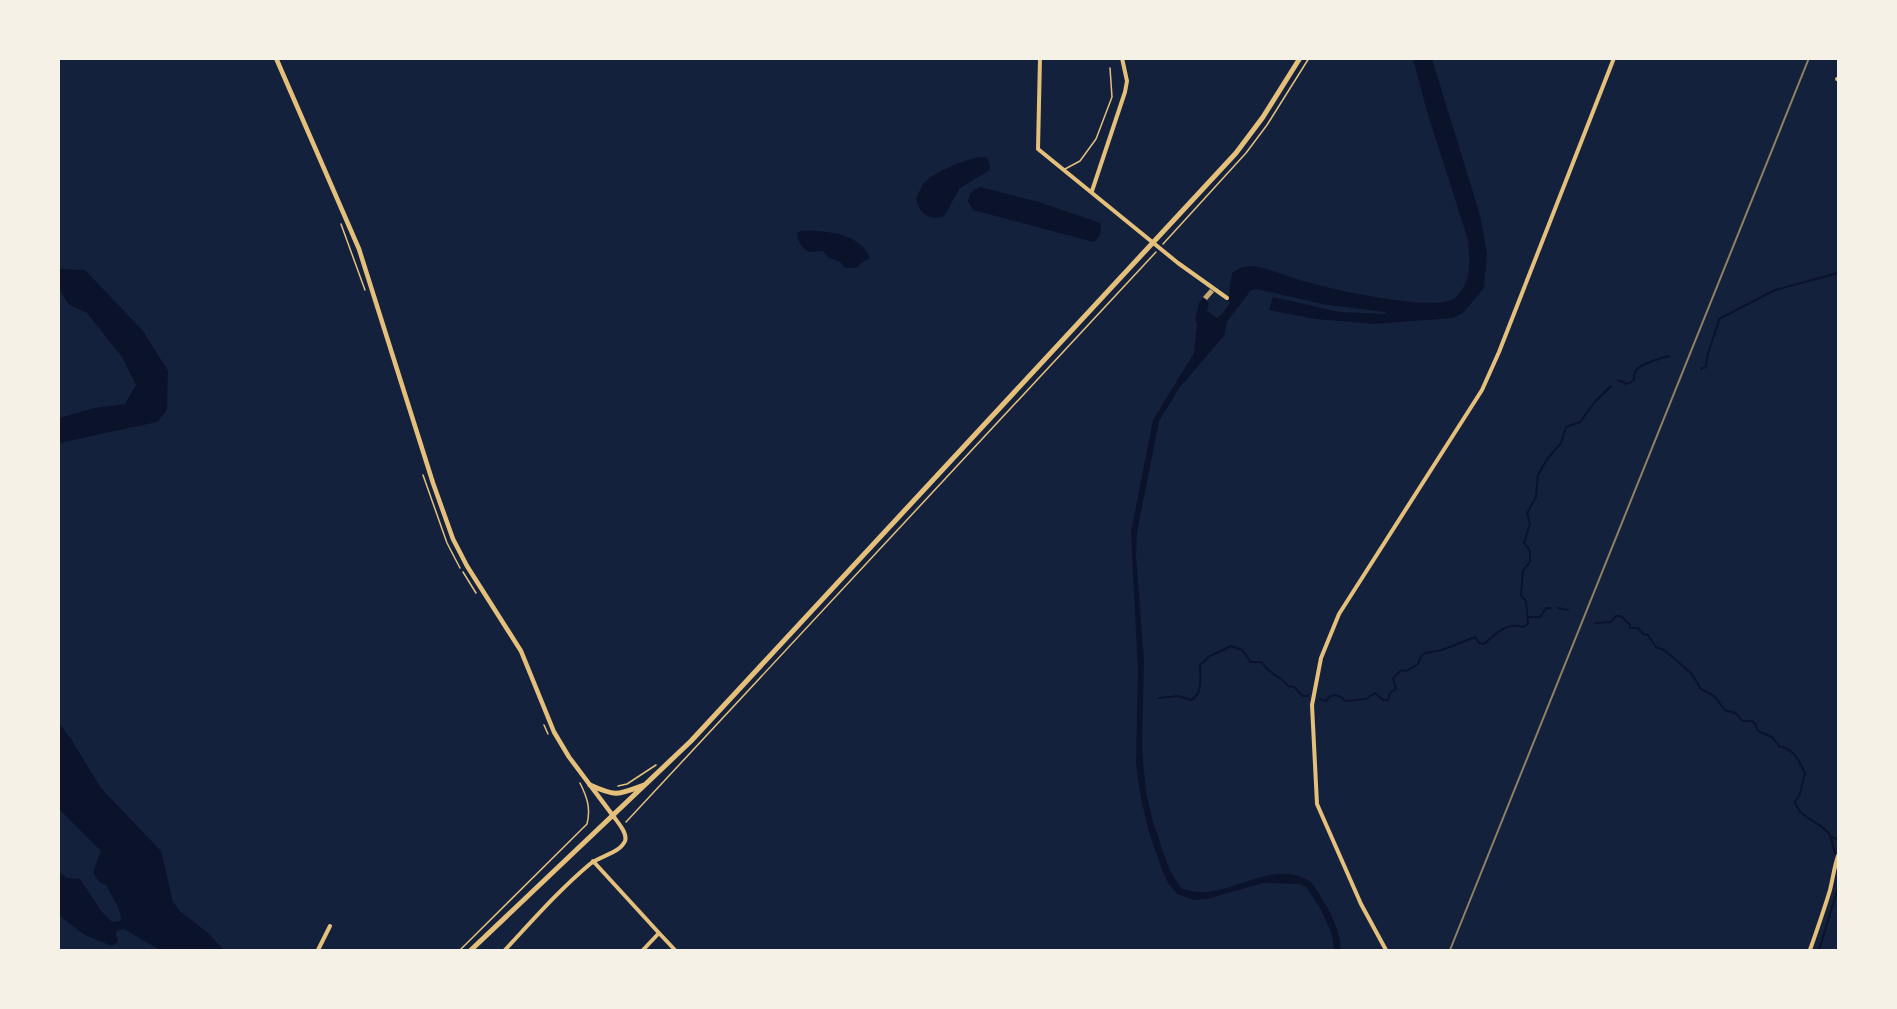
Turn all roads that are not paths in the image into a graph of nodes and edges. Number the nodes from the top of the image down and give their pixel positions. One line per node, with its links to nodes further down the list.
1 (276, 58): 12 (street)
2 (1040, 58): 7 (street)
3 (1122, 58): 8 (street)
4 (1300, 58): 9 (main road)
5 (1614, 58): 23 (street)
6 (1110, 68): 7 (lane)
7 (1064, 170): 8 (street)
8 (1092, 191): 9 (street)
9 (1153, 243): 10 (street); 11 (main road)
10 (1227, 298)
11 (649, 783): 12 (main road); 13 (main road)
12 (590, 785): 13 (street)
13 (614, 817): 15 (street); 19 (main road)
14 (1839, 856): 24 (street)
15 (592, 861): 17 (street); 20 (street)
16 (330, 926): 18 (street)
17 (659, 933): 21 (street); 22 (street)
18 (318, 951)
19 (471, 951)
20 (505, 951)
21 (643, 951)
22 (675, 951)
23 (1386, 951)
24 (1810, 951)

